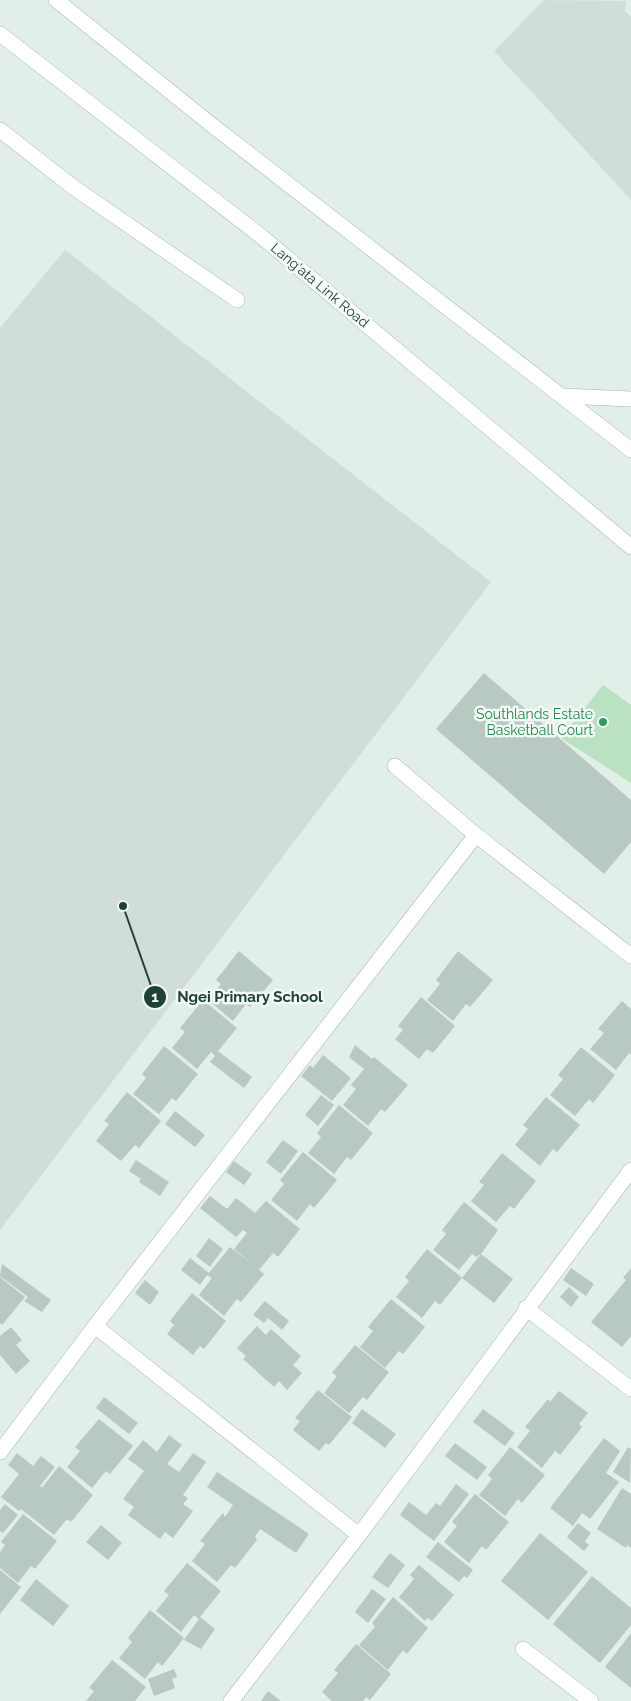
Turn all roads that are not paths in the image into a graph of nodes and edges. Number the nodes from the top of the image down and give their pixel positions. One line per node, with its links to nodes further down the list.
1 (56, 0): 5 (street)
2 (0, 34): 8 (street, Lang'ata Link Road)
3 (0, 130): 4 (street)
4 (237, 300)
5 (562, 396): 6 (street); 7 (street)
6 (631, 399)
7 (631, 450)
8 (631, 547)
9 (395, 766): 10 (street)
10 (476, 835): 11 (street); 14 (street)
11 (631, 956)
12 (631, 1170): 13 (street)
13 (526, 1308): 15 (street); 17 (street)
14 (94, 1326): 16 (street); 17 (street)
15 (631, 1389)
16 (0, 1452)
17 (359, 1535): 19 (street)
18 (523, 1649): 20 (street)
19 (231, 1701)
20 (591, 1701)

